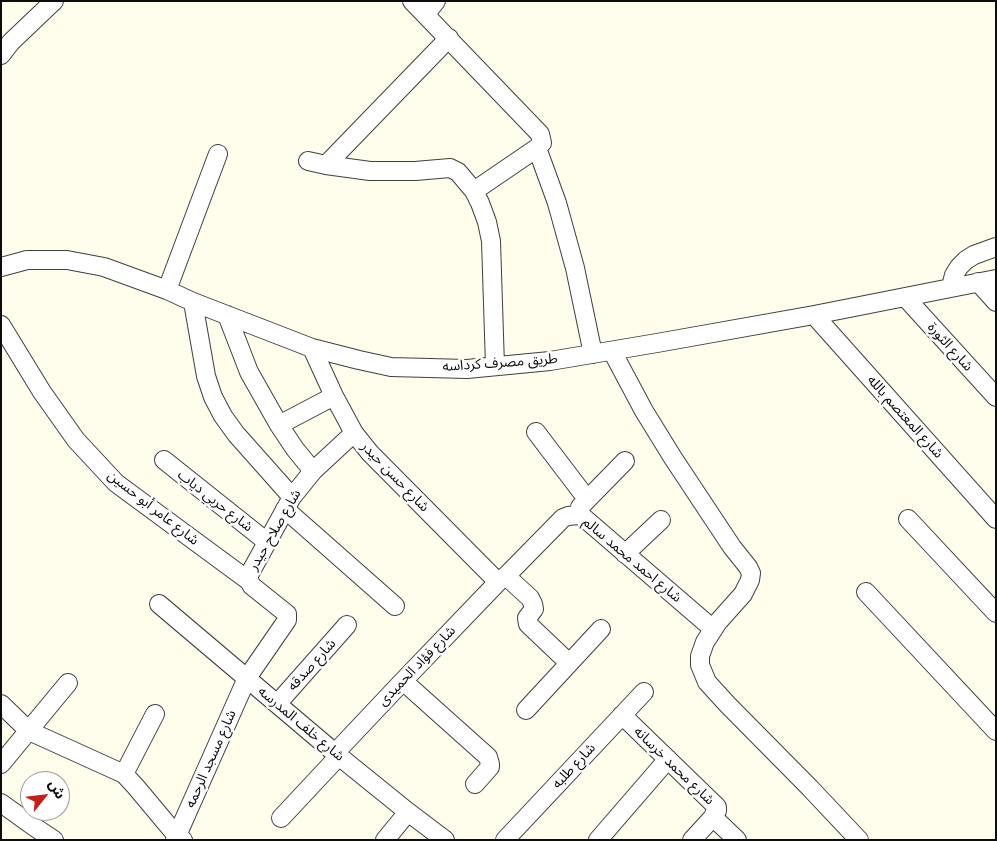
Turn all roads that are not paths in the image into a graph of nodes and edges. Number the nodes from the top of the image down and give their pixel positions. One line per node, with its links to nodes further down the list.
1 (54, 1): 5 (street)
2 (412, 1): 3 (street)
3 (431, 8): 4 (street)
4 (449, 38): 6 (street); 9 (street)
5 (1, 55)
6 (537, 148): 10 (street); 25 (street)
7 (218, 154): 16 (street)
8 (308, 161): 9 (street)
9 (326, 165): 10 (street)
10 (474, 191): 26 (street)
11 (996, 247): 15 (street)
12 (1, 268): 16 (street, طريق مصرف كرداسه)
13 (996, 278): 14 (street, طريق مصرف كرداسه)
14 (978, 282): 15 (street, طريق مصرف كرداسه); 19 (street)
15 (951, 287): 17 (street, طريق مصرف كرداسه)
16 (168, 290): 18 (street, طريق مصرف كرداسه)
17 (905, 297): 21 (street, طريق مصرف كرداسه); 28 (street, شارع الثورة)
18 (193, 302): 20 (street, طريق مصرف كرداسه); 36 (street)
19 (996, 302)
20 (226, 315): 23 (street, طريق مصرف كرداسه); 29 (street)
21 (814, 315): 24 (street, طريق مصرف كرداسه); 39 (street, شارع المعتصم بالله)
22 (1, 325): 44 (street, شارع عامر أبو حسين)
23 (312, 348): 26 (street, طريق مصرف كرداسه); 27 (street, شارع حسن حيدر)
24 (612, 351): 25 (street, طريق مصرف كرداسه); 51 (street)
25 (593, 354): 26 (street, طريق مصرف كرداسه)
26 (495, 366)
27 (334, 396): 29 (street); 31 (street, شارع حسن حيدر)
28 (996, 398)
29 (279, 425): 34 (street)
30 (536, 432): 35 (street)
31 (354, 433): 34 (street, شارع صلاح حيدر); 43 (street, شارع حسن حيدر)
32 (164, 460): 41 (street, شارع حربي دياب)
33 (624, 461): 35 (street)
34 (313, 471): 36 (street, شارع صلاح حيدر)
35 (587, 499): 37 (street)
36 (289, 503): 41 (street, شارع صلاح حيدر); 47 (street)
37 (573, 514): 42 (street, شارع احمد محمد سالم); 43 (street, شارع احمد محمد سالم)
38 (908, 519): 48 (street)
39 (996, 519)
40 (661, 520): 42 (street)
41 (267, 542): 44 (street, شارع صلاح حيدر)
42 (625, 554): 51 (street, شارع احمد محمد سالم)
43 (503, 578): 52 (street, شارع حسن حيدر); 54 (street, شارع فؤاد الحميدى)
44 (249, 582): 53 (street, شارع صلاح حيدر)
45 (866, 592): 63 (street)
46 (159, 604): 53 (street, شارع خلف المدرسه)
47 (395, 606)
48 (996, 613)
49 (347, 625): 58 (street, شارع صدقه)
50 (601, 628): 52 (street)
51 (713, 629): 81 (street)
52 (569, 663): 59 (street)
53 (247, 678): 58 (street, شارع خلف المدرسه); 73 (street, شارع مسجد الرحمه)
54 (403, 681): 64 (street, شارع فؤاد الحميدى); 68 (street)
55 (68, 683): 62 (street)
56 (644, 692): 61 (street, شارع طلبه)
57 (1, 704): 62 (street)
58 (277, 704): 64 (street, شارع خلف المدرسه)
59 (526, 710)
60 (155, 714): 67 (street)
61 (622, 715): 65 (street, شارع محمد خرسانه); 77 (street, شارع طلبه)
62 (29, 731): 66 (street); 67 (street)
63 (996, 732)
64 (337, 754): 70 (street, شارع خلف المدرسه); 72 (street, شارع فؤاد الحميدى)
65 (668, 759): 71 (street, شارع محمد خرسانه); 78 (street)
66 (1, 764)
67 (124, 774): 73 (street)
68 (475, 784)
69 (1, 803): 74 (street)
70 (408, 812): 75 (street); 76 (street, شارع خلف المدرسه)
71 (714, 816): 79 (street); 80 (street, شارع محمد خرسانه)
72 (281, 818)
73 (179, 838)
74 (54, 840)
75 (384, 840)
76 (445, 840)
77 (505, 840)
78 (598, 840)
79 (692, 840)
80 (737, 840)
81 (860, 840)

